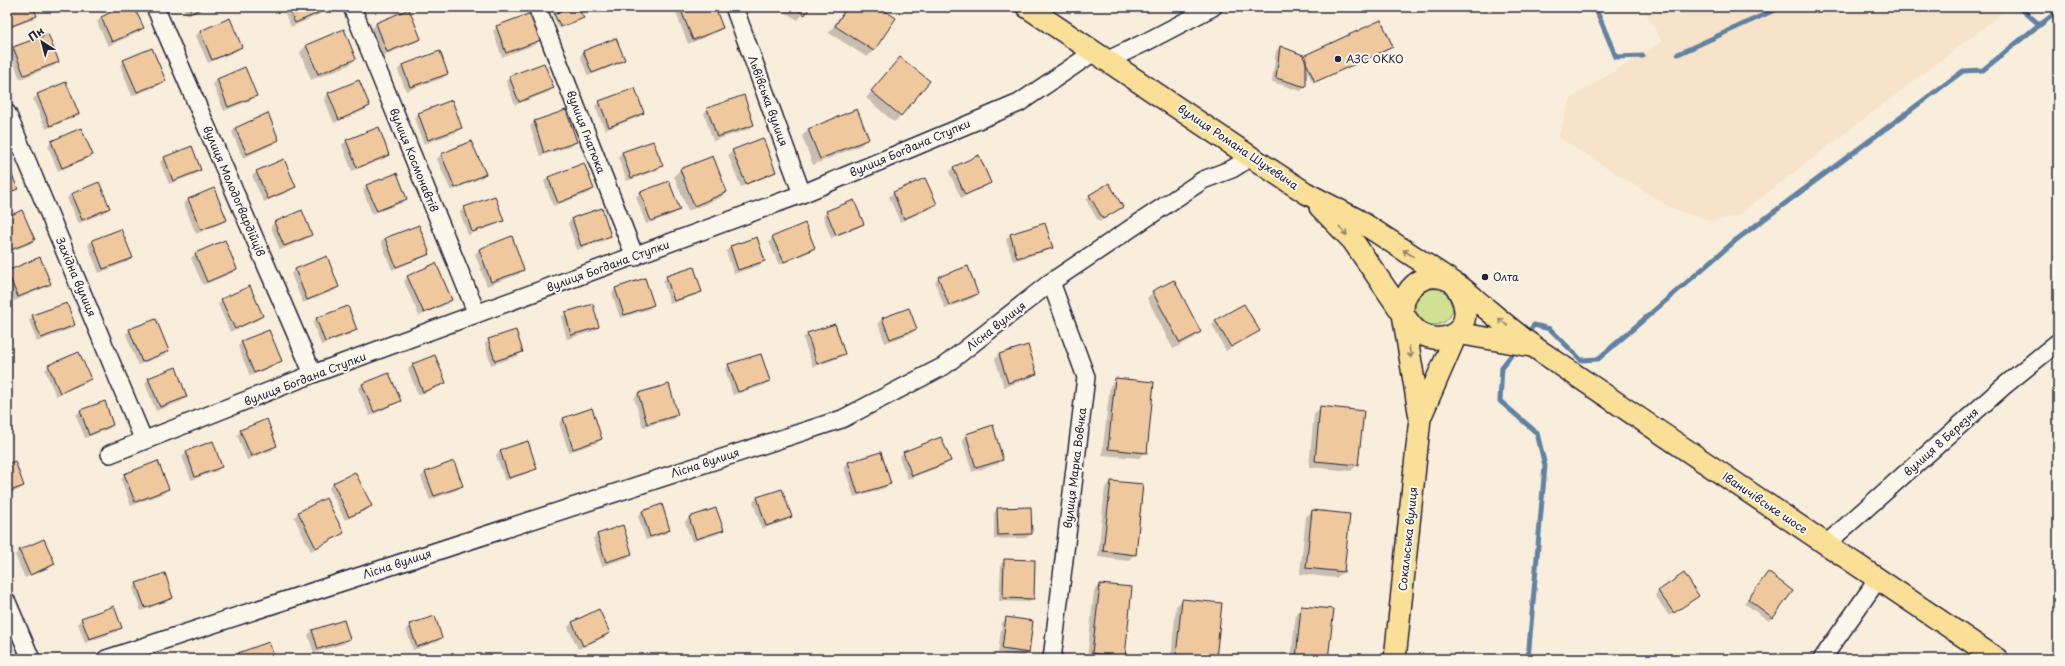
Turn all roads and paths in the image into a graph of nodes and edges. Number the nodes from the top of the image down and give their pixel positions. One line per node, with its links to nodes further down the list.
1 (155, 7): 20 (street, вулиця Молодогвардійців)
2 (352, 7): 15 (street, вулиця Космонавтів)
3 (537, 7): 12 (street, вулиця Гнатюка)
4 (734, 7): 11 (street, Львівська вулиця)
5 (1027, 7): 7 (main road, вулиця Романа Шухевича)
6 (1213, 7): 7 (street, вулиця Богдана Ступки)
7 (1101, 56): 9 (main road, вулиця Романа Шухевича); 11 (street, вулиця Богдана Ступки)
8 (7, 113): 22 (street, Західна вулиця)
9 (1251, 157): 10 (main road, вулиця Романа Шухевича); 13 (street, Лісна вулиця)
10 (1306, 193): 14 (main road, вулиця Романа Шухевича, one-way to 10); 16 (main road, one-way to 16)
11 (802, 194): 12 (street, вулиця Богдана Ступки)
12 (635, 257): 15 (street, вулиця Богдана Ступки)
13 (1051, 282): 28 (street, Лісна вулиця); 29 (street, вулиця Марка Вовчка)
14 (1453, 282): 16 (main road); 17 (main road); 19 (main road, вулиця Романа Шухевича, one-way to 14)
15 (477, 314): 20 (street, вулиця Богдана Ступки)
16 (1403, 314): 17 (main road); 21 (main road, one-way to 21)
17 (1457, 333): 19 (main road); 21 (main road)
18 (2058, 342): 24 (street, вулиця 8 Березня)
19 (1533, 347): 24 (main road, Іваничівське шосе)
20 (313, 374): 22 (street, вулиця Богдана Ступки)
21 (1420, 418): 30 (main road, Сокальська вулиця)
22 (144, 441): 23 (street, вулиця Богдана Ступки)
23 (110, 454)
24 (1826, 544): 25 (main road, Іваничівське шосе)
25 (1878, 579): 31 (street); 32 (main road, Іваничівське шосе)
26 (7, 602): 27 (street)
27 (31, 659)
28 (106, 659)
29 (1052, 659)
30 (1395, 659)
31 (1822, 659)
32 (1997, 659)

